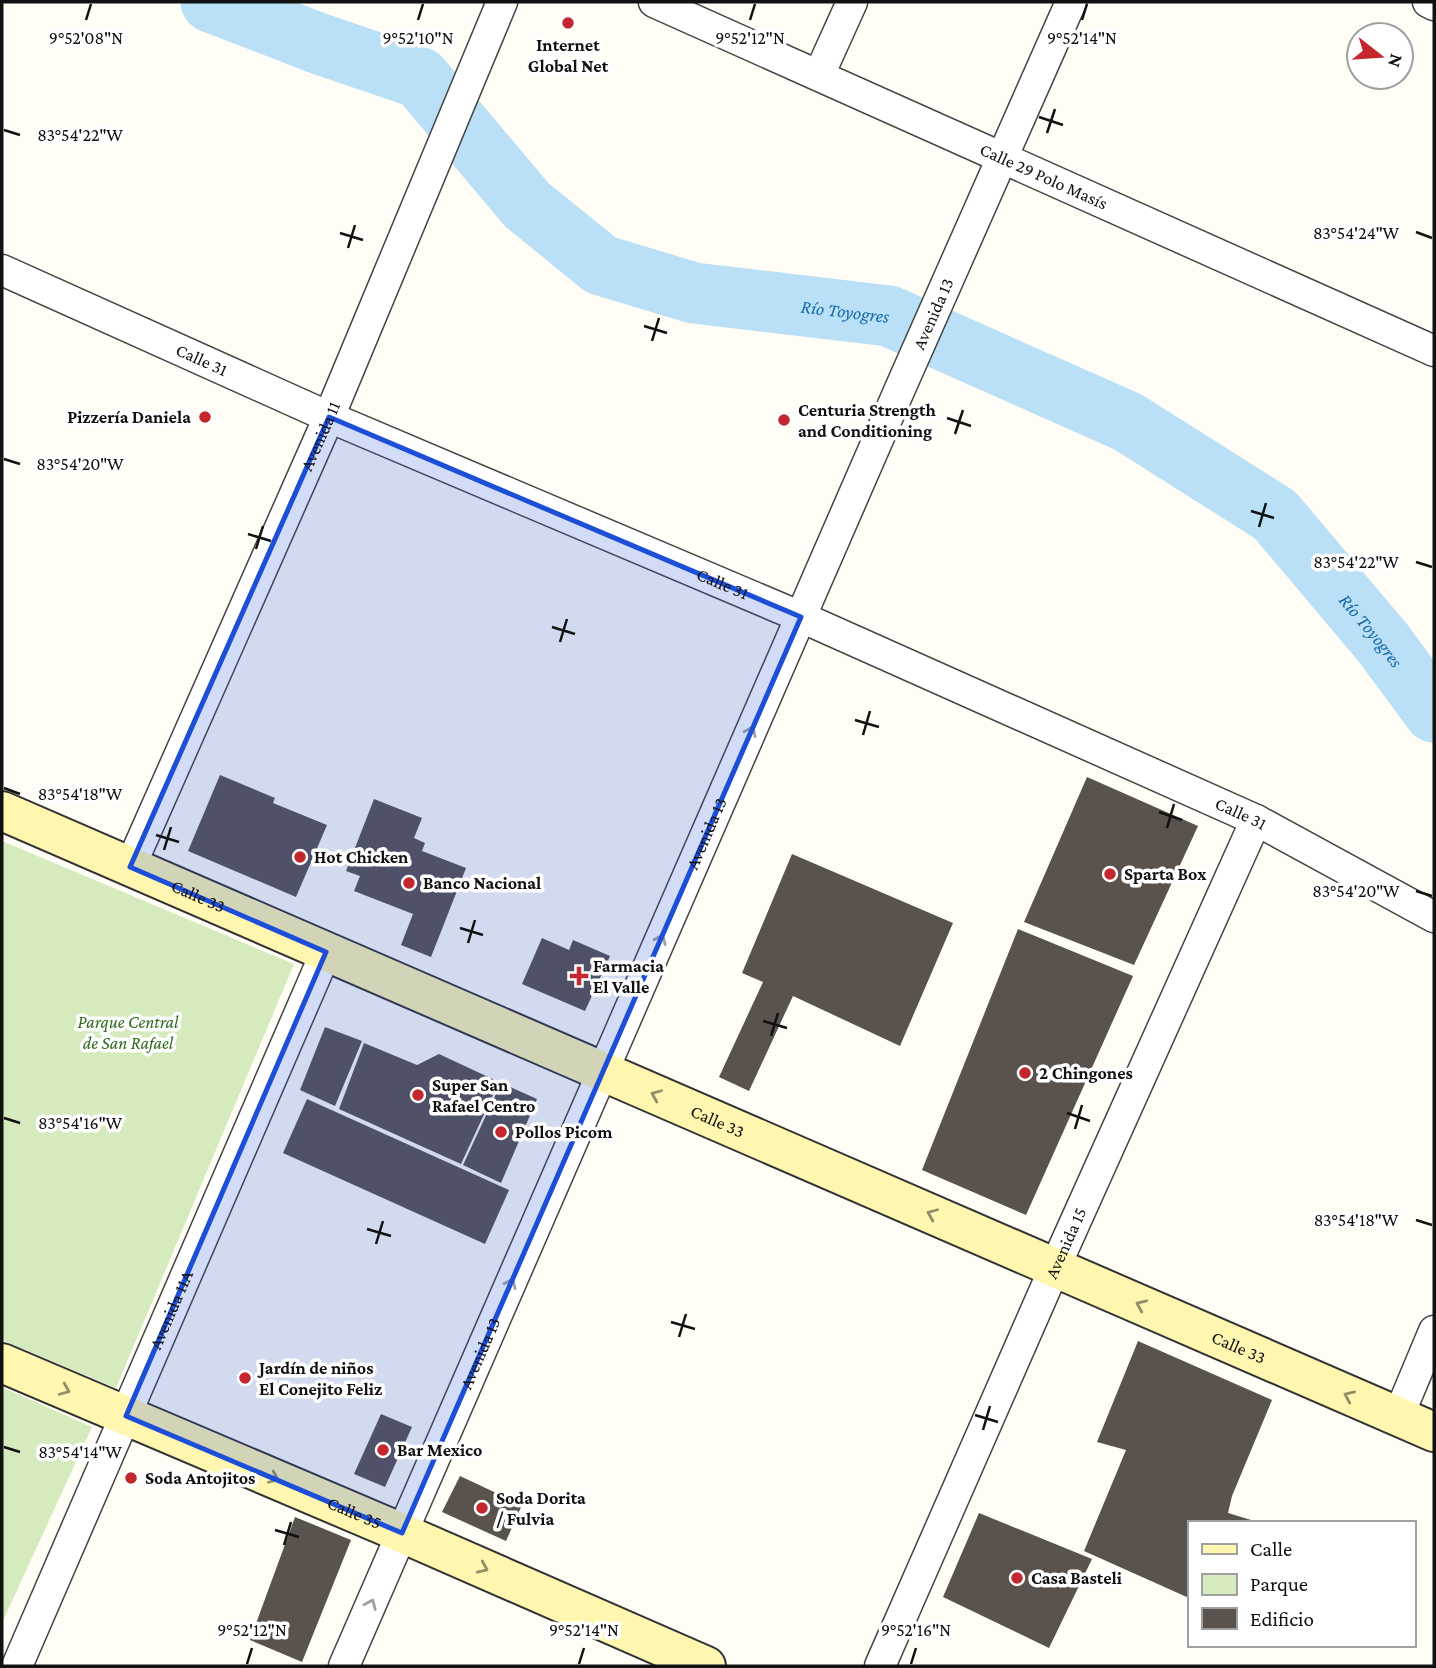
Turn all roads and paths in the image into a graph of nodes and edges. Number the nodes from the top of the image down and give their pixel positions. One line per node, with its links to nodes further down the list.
1 (502, 2): 11 (street, Avenida 11)
2 (654, 2): 7 (street, Calle 29 Polo Masís)
3 (852, 2): 7 (street)
4 (1071, 2): 8 (street, Avenida 13)
5 (1428, 2): 6 (street)
6 (1434, 5)
7 (819, 75): 8 (street, Calle 29 Polo Masís)
8 (1004, 158): 10 (street, Calle 29 Polo Masís); 12 (street, Avenida 13)
9 (2, 270): 11 (street, Calle 31)
10 (1434, 351)
11 (329, 417): 12 (street, Calle 31); 15 (street, Avenida 11)
12 (801, 617): 14 (street, Calle 31); 18 (street, Avenida 13, one-way to 12)
13 (2, 811): 15 (main road, Calle 33)
14 (1256, 820): 16 (street, Calle 31); 19 (street, Avenida 15)
15 (130, 867): 17 (main road, Calle 33)
16 (1434, 917)
17 (326, 952): 18 (main road, Calle 33); 22 (street, Avenida 11A)
18 (603, 1072): 19 (main road, Calle 33, one-way to 18); 25 (street, Avenida 13, one-way to 18)
19 (1055, 1267): 23 (main road, Calle 33, one-way to 19); 29 (street, Avenida 15)
20 (1434, 1331): 23 (street)
21 (2, 1363): 22 (main road, Calle 35, one-way to 22)
22 (126, 1416): 25 (main road, Calle 35, one-way to 25); 26 (street, Avenida 11A)
23 (1398, 1417): 24 (main road, Calle 33)
24 (1434, 1433)
25 (402, 1532): 27 (street, Avenida 13, one-way to 25); 28 (main road, Calle 35, one-way to 28)
26 (17, 1666)
27 (344, 1666)
28 (706, 1666)
29 (880, 1666)

